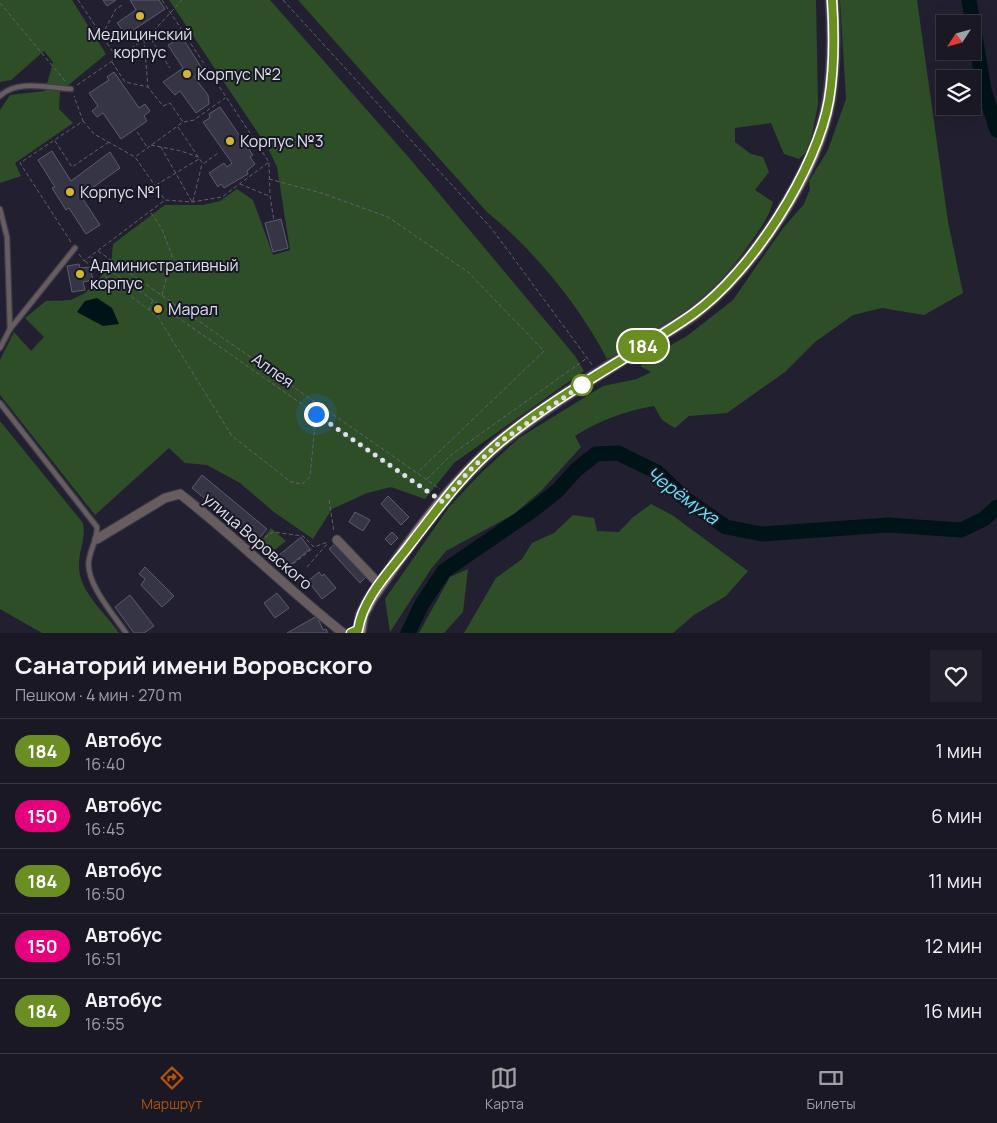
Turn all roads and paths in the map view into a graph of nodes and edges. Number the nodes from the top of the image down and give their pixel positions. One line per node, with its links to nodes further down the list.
1 (78, 0): 9 (path)
2 (162, 0): 8 (path)
3 (182, 0): 8 (path)
4 (283, 0): 54 (path)
5 (832, 0): 55 (main road)
6 (0, 3): 16 (path)
7 (124, 4): 9 (path)
8 (170, 13): 10 (path); 18 (path)
9 (102, 35): 12 (path)
10 (149, 36): 11 (path); 14 (path)
11 (144, 39): 12 (path); 15 (path)
12 (117, 58): 13 (path)
13 (112, 61): 15 (path); 16 (path)
14 (170, 68)
15 (148, 87): 20 (path)
16 (71, 89): 17 (lane); 19 (path)
17 (0, 96)
18 (226, 98): 20 (path); 31 (path)
19 (83, 121): 23 (path); 24 (path)
20 (183, 122): 21 (path)
21 (178, 126): 25 (path); 30 (path)
22 (137, 132): 27 (path)
23 (54, 140): 24 (path); 43 (path)
24 (110, 142): 29 (path)
25 (151, 145): 26 (path); 27 (path)
26 (162, 147): 30 (path); 33 (path)
27 (148, 148): 29 (path)
28 (218, 153): 32 (path)
29 (135, 157): 36 (path)
30 (199, 158): 32 (path); 33 (path)
31 (269, 162): 34 (path); 35 (path)
32 (203, 164): 39 (path)
33 (175, 173): 36 (path); 39 (path)
34 (269, 179): 37 (path); 58 (path)
35 (240, 184): 37 (path); 39 (path)
36 (155, 185): 38 (path)
37 (270, 196): 42 (path)
38 (165, 200): 39 (path); 41 (path)
39 (192, 202)
40 (0, 209): 52 (lane)
41 (150, 212): 44 (path); 47 (path)
42 (274, 221)
43 (76, 248): 46 (path); 52 (lane)
44 (98, 251): 45 (path); 47 (path, Аллея)
45 (90, 256): 46 (path); 48 (path, Аллея)
46 (85, 261): 50 (path)
47 (162, 295): 58 (path, Аллея)
48 (152, 300): 49 (path, Аллея); 50 (path)
49 (162, 306): 51 (path); 57 (path, Аллея)
50 (149, 310): 51 (path)
51 (158, 317): 57 (path)
52 (10, 329): 53 (lane)
53 (0, 348)
54 (587, 358): 55 (path); 59 (path)
55 (599, 374): 60 (main road)
56 (0, 404): 63 (lane)
57 (316, 414): 60 (path, Аллея)
58 (417, 472): 59 (path, Аллея)
59 (427, 480): 60 (path, Аллея)
60 (446, 498): 68 (main road)
61 (330, 500): 62 (path)
62 (335, 538): 68 (street)
63 (97, 539): 65 (street, улица Воровского); 70 (lane)
64 (314, 547): 65 (path); 66 (path); 67 (path)
65 (249, 549): 67 (street, улица Воровского)
66 (307, 567)
67 (277, 577): 71 (street, улица Воровского)
68 (380, 585): 69 (main road)
69 (357, 631)
70 (126, 633)
71 (343, 633)

